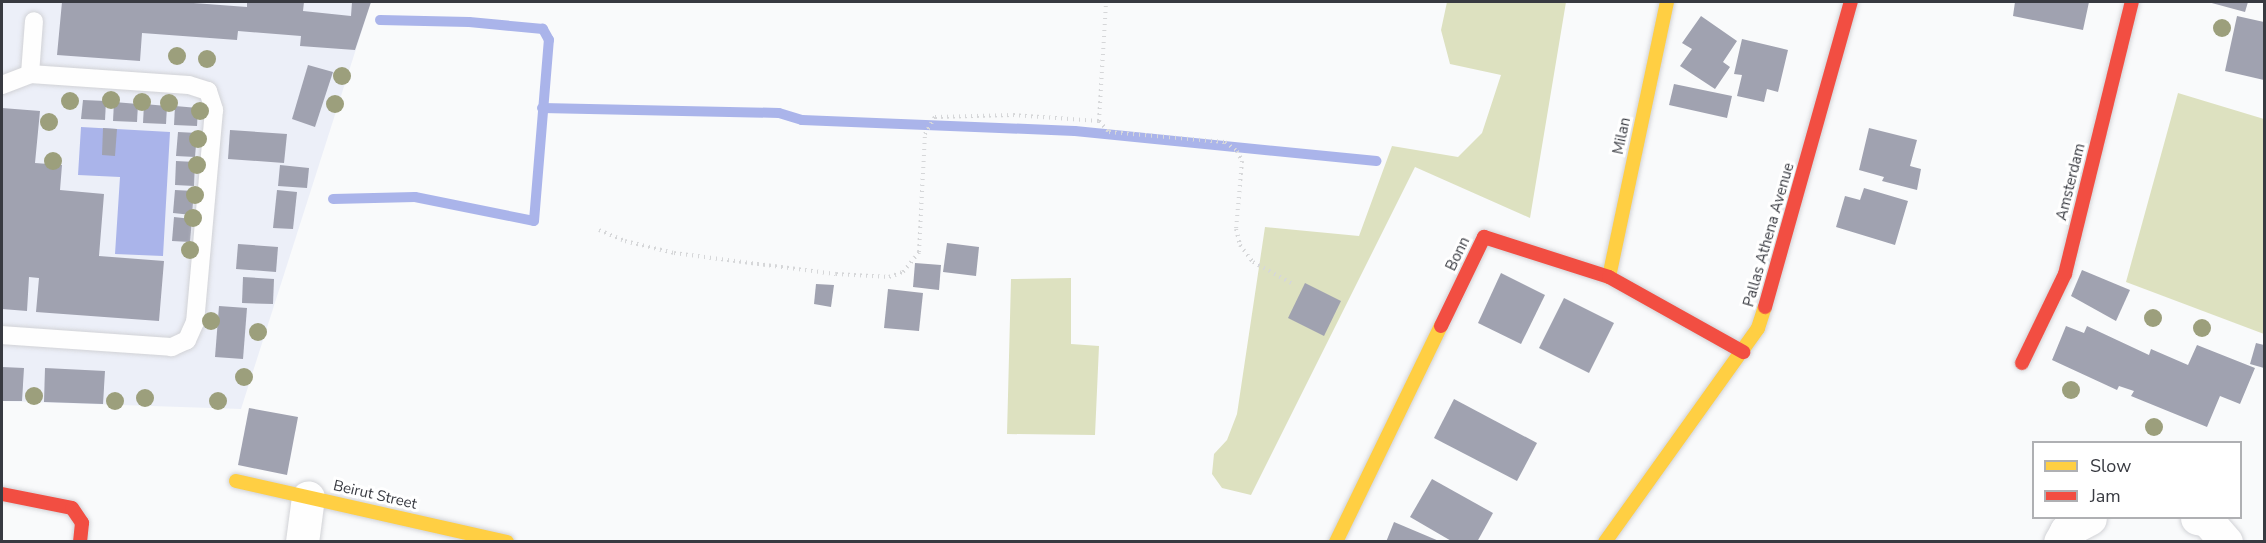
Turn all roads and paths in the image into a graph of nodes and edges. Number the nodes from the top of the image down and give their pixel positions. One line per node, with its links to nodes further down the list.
1 (1106, 2): 8 (path)
2 (1667, 2): 10 (street, Milan)
3 (1851, 2): 13 (street, Pallas Athena Avenue)
4 (2132, 2): 14 (street, Amsterdam)
5 (34, 21): 6 (lane)
6 (30, 74): 7 (lane); 12 (lane)
7 (2, 85)
8 (1099, 121): 9 (path); 11 (path)
9 (599, 230)
10 (1609, 277): 13 (street, Bonn); 23 (street, Bonn)
11 (1293, 284)
12 (2, 335)
13 (1743, 352): 24 (street, Pallas Athena Avenue)
14 (2022, 363)
15 (236, 481): 17 (street, Beirut Street)
16 (2, 495): 21 (street)
17 (308, 497): 20 (street, Beirut Street); 22 (street)
18 (2088, 519): 25 (street)
19 (2202, 519): 26 (street)
20 (499, 541)
21 (80, 542)
22 (302, 542)
23 (1336, 542)
24 (1605, 542)
25 (2060, 542)
26 (2226, 542)

